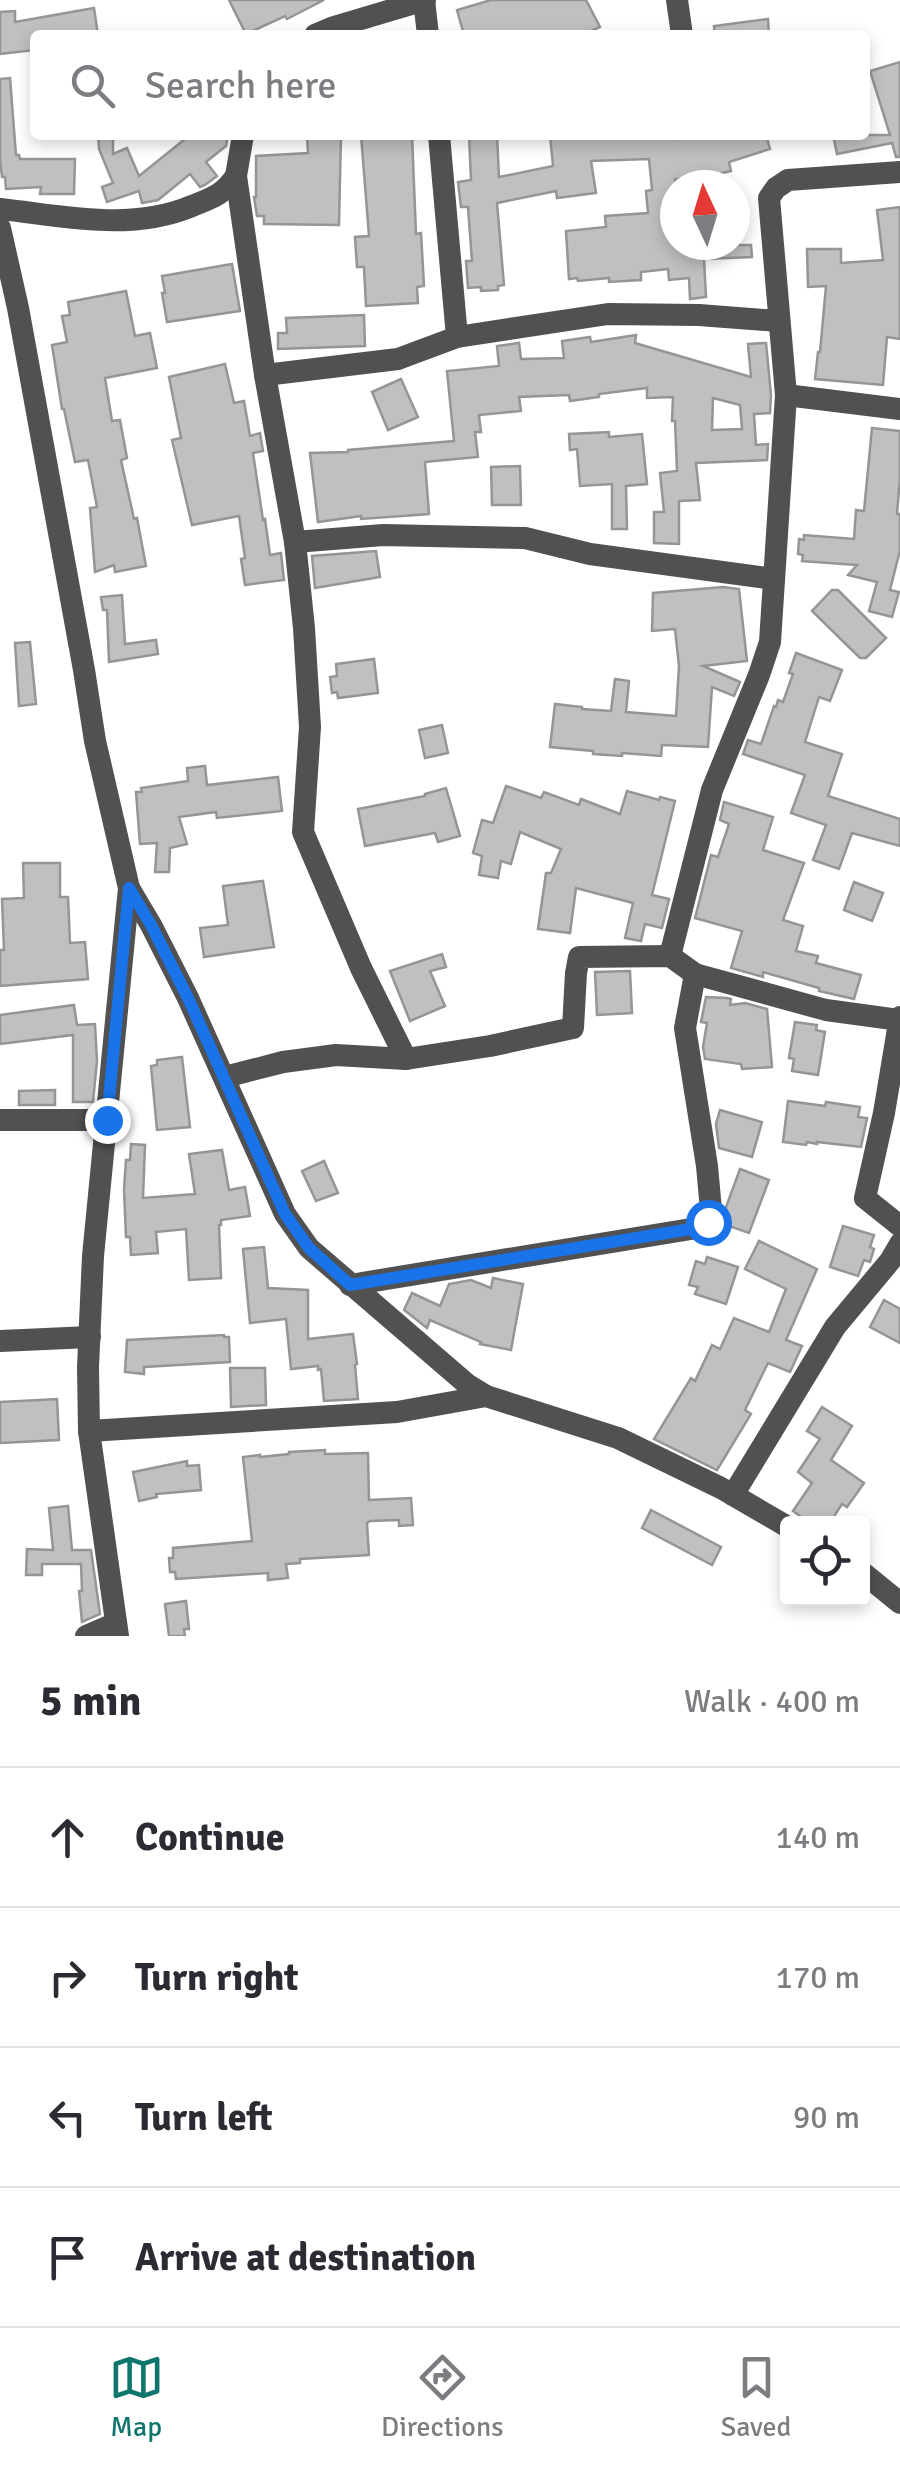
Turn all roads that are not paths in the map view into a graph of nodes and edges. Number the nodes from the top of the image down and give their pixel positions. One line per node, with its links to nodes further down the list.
1 (425, 0): 3 (street); 4 (street)
2 (677, 0): 5 (street)
3 (327, 30)
4 (428, 30)
5 (681, 30)
6 (242, 140): 9 (street)
7 (439, 140): 13 (street)
8 (900, 172): 12 (street)
9 (236, 176): 10 (street); 14 (street)
10 (0, 208)
11 (0, 228): 19 (street)
12 (778, 320): 13 (street); 15 (street)
13 (457, 338): 14 (street)
14 (265, 375): 17 (street)
15 (786, 395): 16 (street); 18 (street)
16 (900, 409)
17 (296, 542): 18 (street); 23 (street)
18 (774, 579): 20 (street)
19 (129, 888): 24 (street); 26 (street)
20 (670, 956): 21 (street); 23 (street)
21 (695, 974): 22 (street); 29 (street)
22 (900, 1019): 27 (street)
23 (406, 1060): 24 (street)
24 (225, 1077): 29 (street)
25 (0, 1120): 26 (street)
26 (107, 1120): 30 (street)
27 (900, 1226)
28 (900, 1244): 34 (street)
29 (350, 1285): 32 (street)
30 (90, 1337): 31 (street); 33 (street)
31 (0, 1341)
32 (486, 1396): 33 (street); 34 (street)
33 (89, 1432): 38 (street)
34 (733, 1495): 35 (street)
35 (780, 1522)
36 (870, 1579): 37 (street)
37 (900, 1604)
38 (117, 1630): 39 (street)
39 (86, 1636)

